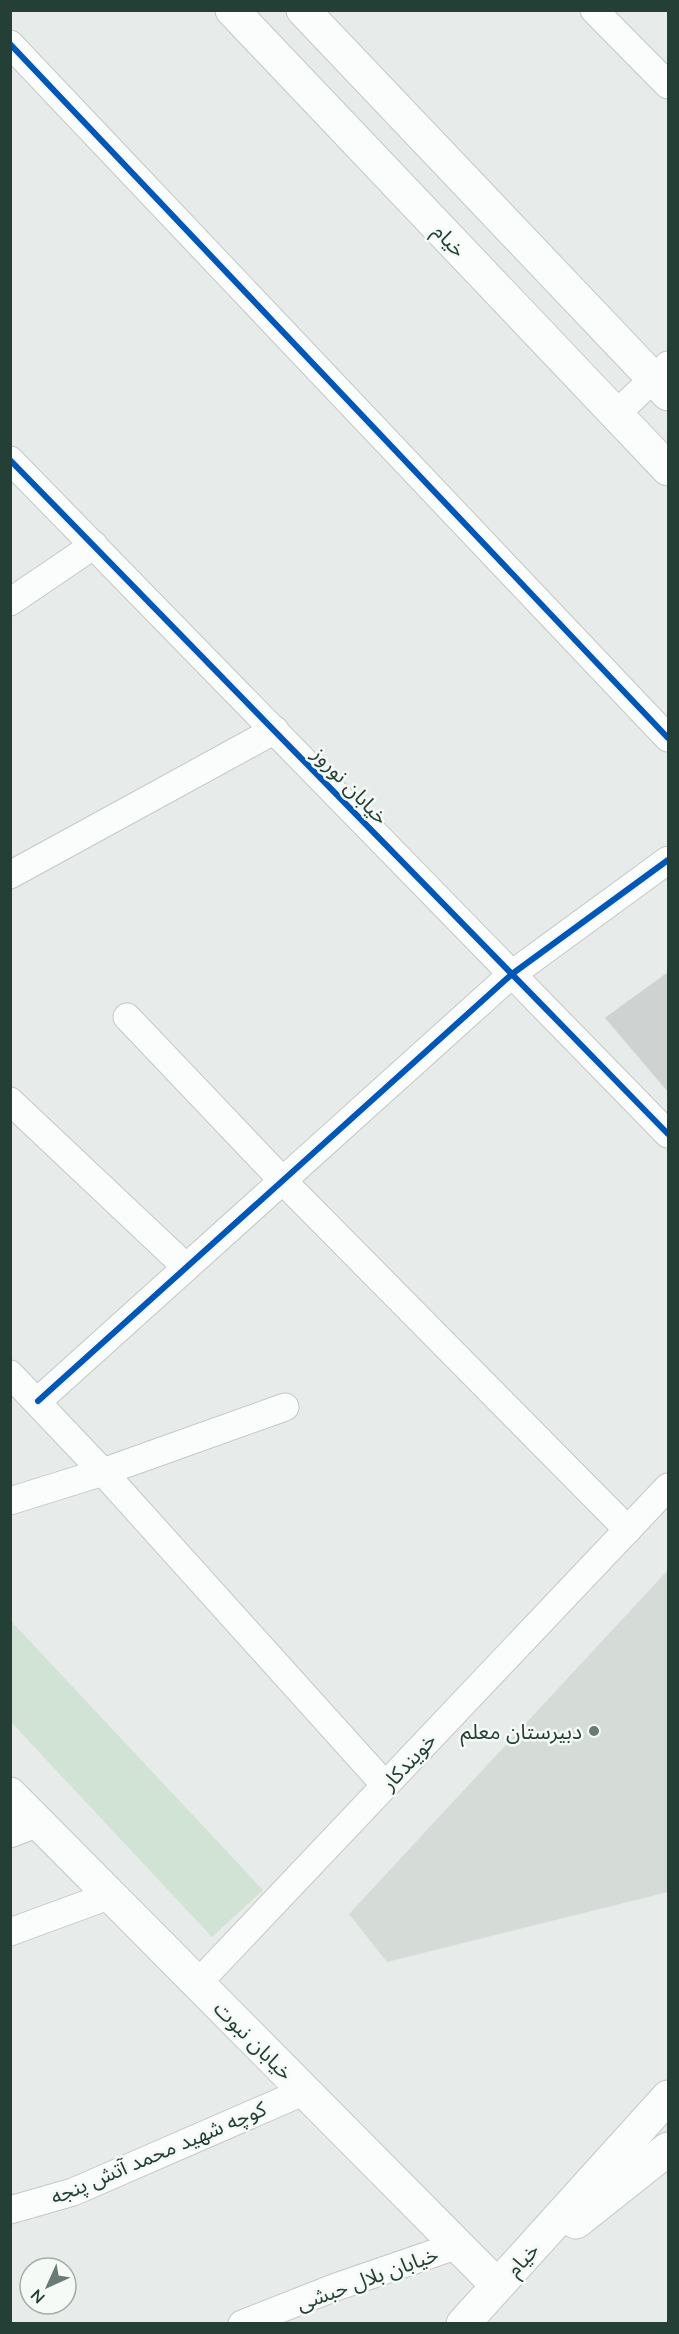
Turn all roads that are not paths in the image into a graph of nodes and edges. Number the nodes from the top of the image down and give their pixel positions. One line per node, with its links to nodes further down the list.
1 (232, 10): 7 (street, خیام)
2 (303, 10): 6 (street)
3 (594, 10): 5 (street)
4 (10, 44): 13 (street)
5 (669, 85)
6 (664, 379): 7 (street)
7 (616, 414): 9 (street, خیام)
8 (10, 460): 10 (street, خیابان نوروز)
9 (669, 469)
10 (94, 545): 11 (street); 12 (street, خیابان نوروز)
11 (10, 602)
12 (275, 730): 15 (street); 16 (street, خیابان نوروز)
13 (669, 738)
14 (669, 860): 16 (street)
15 (10, 875)
16 (512, 974): 19 (street, خیابان نوروز); 20 (street)
17 (127, 1017): 20 (street)
18 (10, 1101): 21 (street)
19 (669, 1134)
20 (283, 1180): 21 (street); 28 (street)
21 (186, 1267): 23 (street)
22 (10, 1374): 23 (street)
23 (38, 1401): 25 (street)
24 (285, 1407): 25 (street)
25 (103, 1472): 27 (street); 29 (street)
26 (669, 1487): 28 (street, خویندکار)
27 (10, 1501)
28 (628, 1530): 29 (street, خویندکار)
29 (386, 1785): 34 (street, خویندکار)
30 (10, 1794): 31 (street, خیابان نبوت)
31 (25, 1828): 32 (street, خیابان نبوت)
32 (111, 1895): 33 (street); 34 (street, خیابان نبوت)
33 (10, 1932)
34 (198, 1983): 35 (street, خیابان نبوت)
35 (304, 2091): 38 (street, کوچه شهید محمد آتش پنجه); 39 (street, خیابان نبوت)
36 (664, 2111): 40 (street, خیام)
37 (669, 2149): 40 (street, خیام)
38 (10, 2210)
39 (458, 2245): 40 (street, خیابان نبوت); 41 (street, خیابان بلال حبشی)
40 (497, 2285): 42 (street)
41 (242, 2324)
42 (463, 2324)

